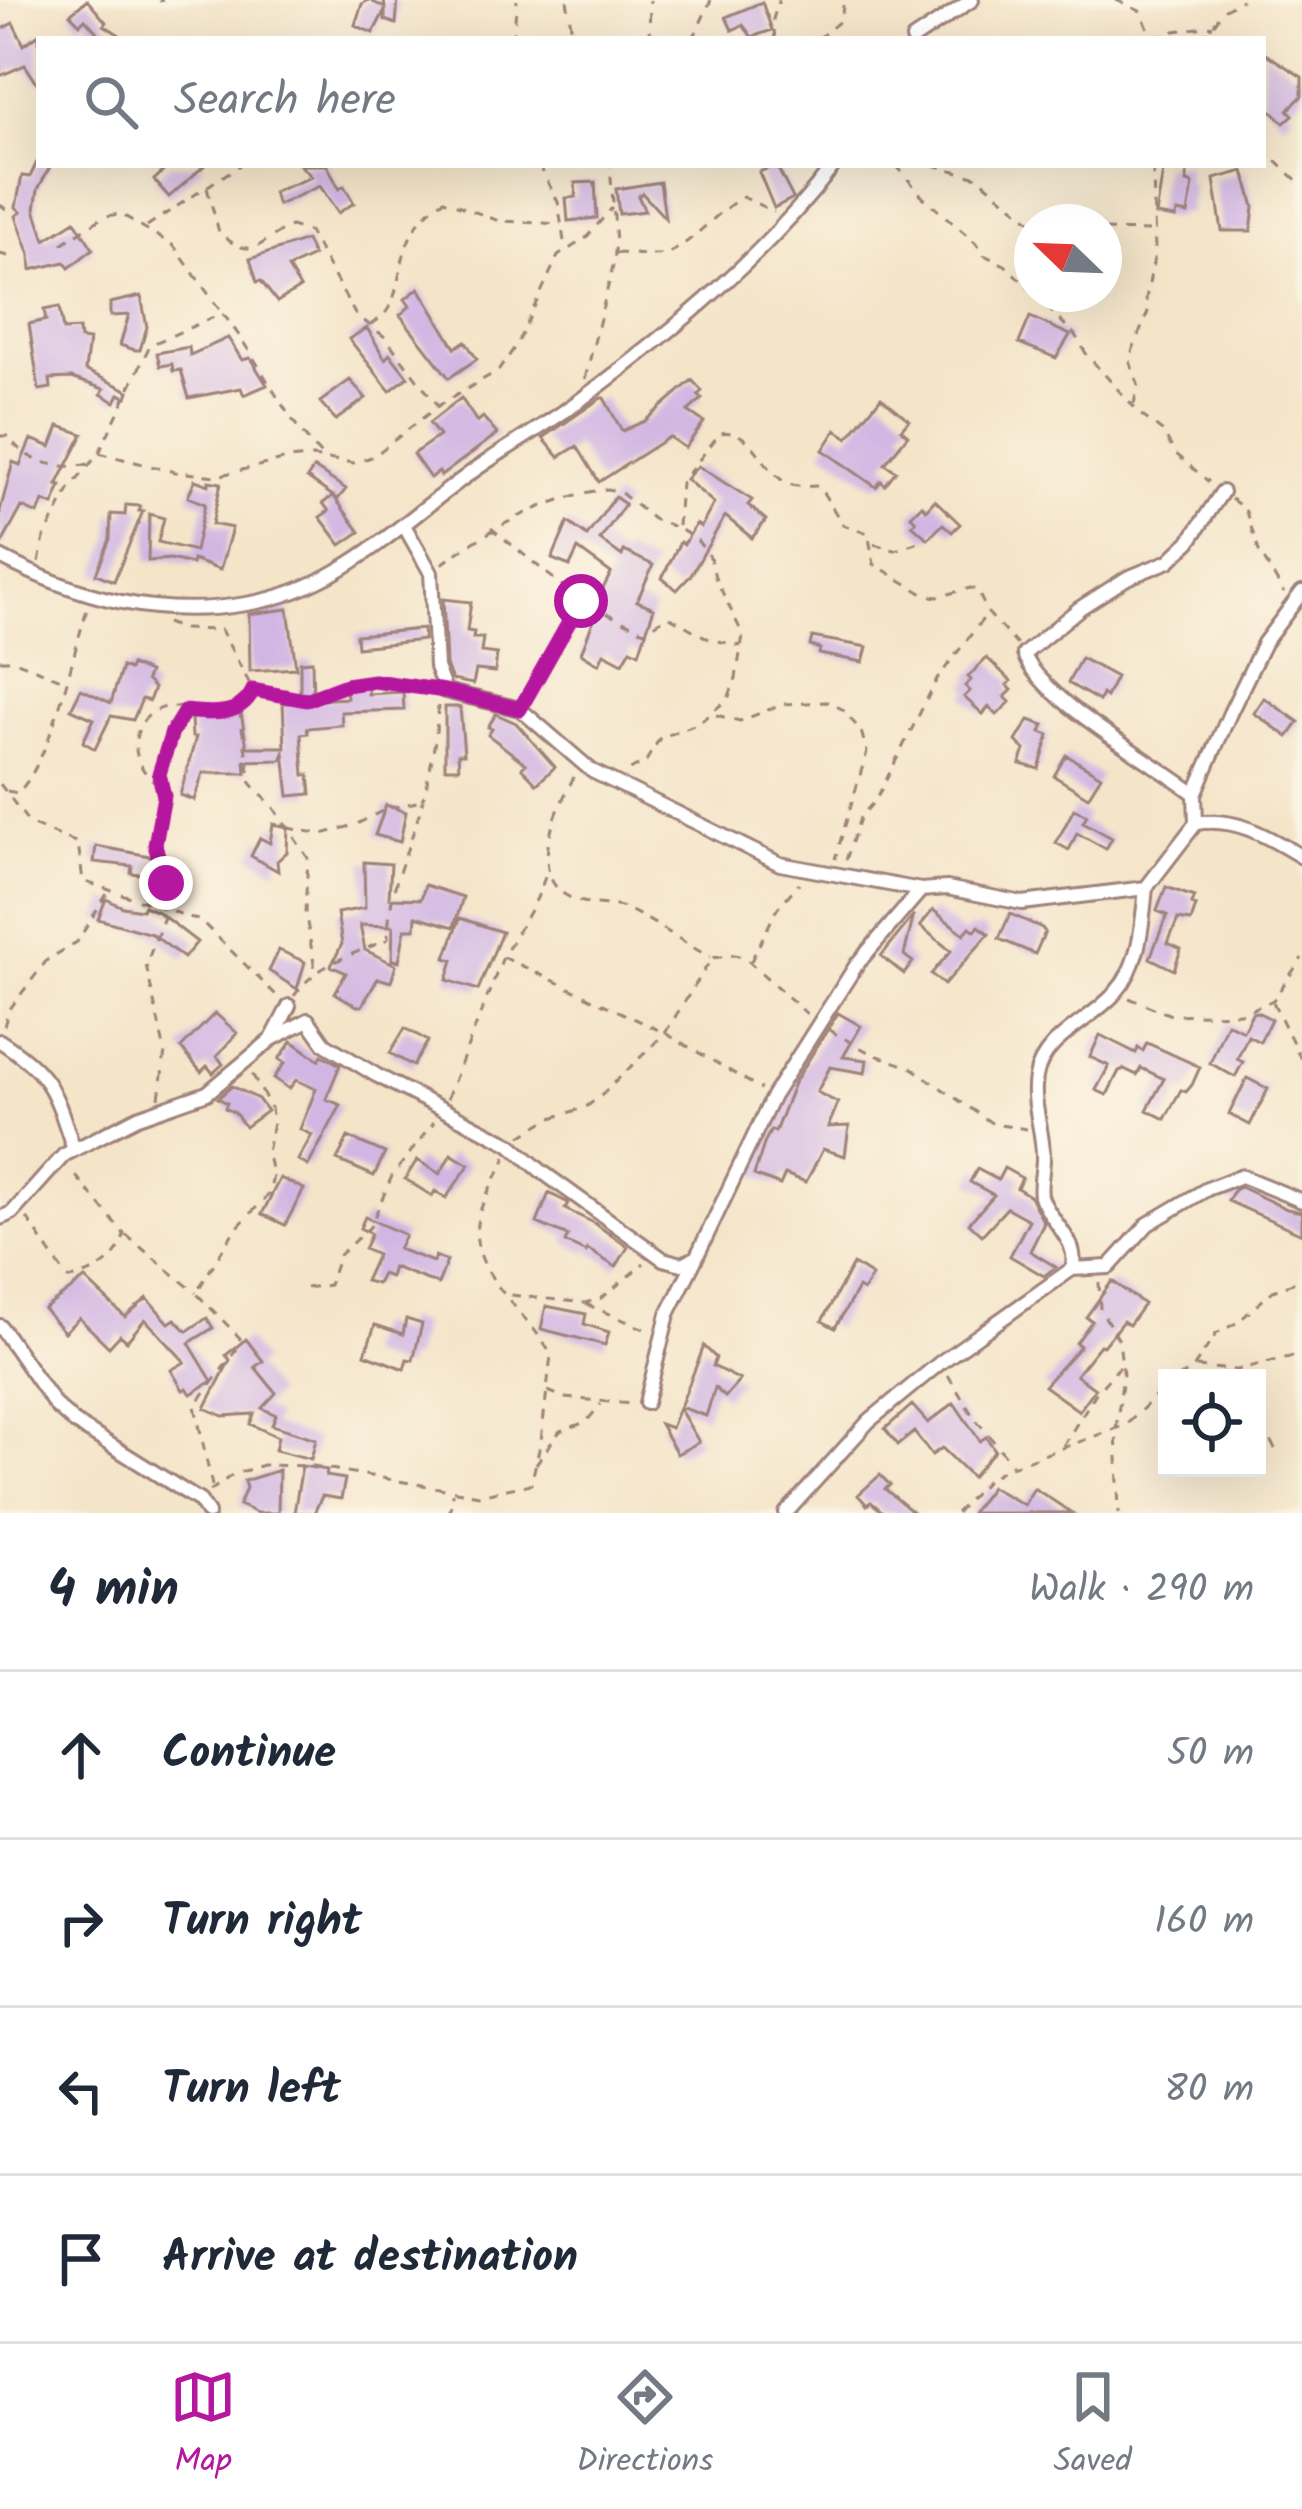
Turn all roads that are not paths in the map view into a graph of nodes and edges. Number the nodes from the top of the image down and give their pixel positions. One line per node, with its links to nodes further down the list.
1 (972, 0): 2 (street)
2 (918, 36)
3 (831, 168): 5 (street)
4 (1222, 492): 8 (street)
5 (405, 527): 6 (street); 12 (street)
6 (0, 556)
7 (1302, 592): 8 (street)
8 (1195, 794): 9 (street)
9 (1196, 823): 10 (street); 11 (street)
10 (1302, 857)
11 (1146, 888): 12 (street); 20 (street)
12 (921, 890): 19 (street)
13 (289, 1006): 15 (street)
14 (0, 1039): 16 (street)
15 (272, 1039): 16 (street); 19 (street)
16 (69, 1153): 18 (street)
17 (1302, 1201): 20 (street)
18 (0, 1218)
19 (696, 1258): 22 (street)
20 (1072, 1269): 24 (street)
21 (0, 1326): 23 (street)
22 (646, 1402)
23 (204, 1507)
24 (786, 1513)

